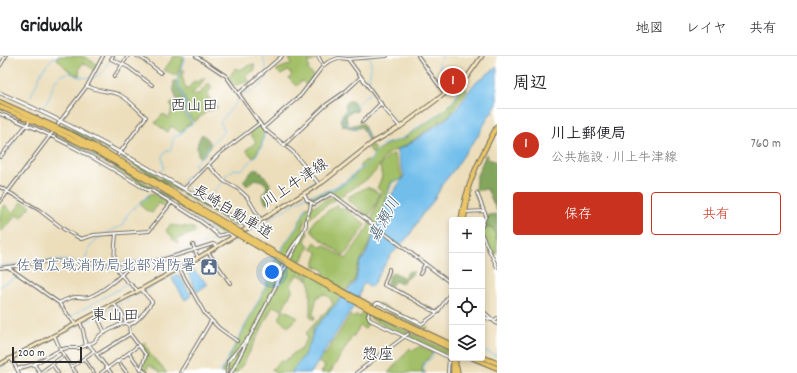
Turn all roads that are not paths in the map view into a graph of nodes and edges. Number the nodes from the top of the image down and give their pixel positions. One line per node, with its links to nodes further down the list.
1 (6, 56): 15 (street)
2 (103, 56): 21 (street)
3 (128, 56): 14 (street)
4 (137, 56): 17 (street)
5 (196, 56): 23 (street)
6 (282, 56): 23 (street)
7 (318, 56): 16 (street)
8 (387, 56): 13 (street)
9 (418, 56): 24 (street)
10 (482, 56): 24 (main road, 川上牛津線)
11 (338, 57): 13 (street); 16 (street)
12 (112, 58): 14 (street)
13 (348, 59): 19 (street)
14 (122, 64): 18 (street); 20 (street)
15 (0, 66)
16 (323, 66): 39 (street)
17 (161, 73)
18 (114, 77)
19 (361, 77): 26 (street); 41 (street)
20 (152, 85)
21 (87, 86): 31 (street); 42 (street)
22 (0, 93): 28 (street)
23 (239, 93): 34 (street)
24 (445, 94): 37 (main road, 川上牛津線)
25 (0, 102): 62 (highway, 長崎自動車道)
26 (380, 104): 33 (street); 37 (street)
27 (0, 107): 62 (highway, 長崎自動車道)
28 (38, 110): 30 (street); 31 (street)
29 (0, 114): 36 (street)
30 (35, 114)
31 (60, 121): 35 (street); 42 (street)
32 (29, 122): 36 (street)
33 (362, 122)
34 (260, 123): 39 (street); 45 (street)
35 (58, 124)
36 (26, 125): 40 (street); 44 (street)
37 (400, 126): 47 (main road, 川上牛津線)
38 (497, 126): 46 (highway)
39 (263, 128): 41 (street)
40 (51, 134): 50 (street); 54 (street)
41 (284, 145): 47 (street)
42 (121, 152): 43 (street); 49 (street)
43 (118, 155)
44 (0, 157)
45 (208, 164): 49 (street); 61 (street)
46 (473, 176): 57 (highway); 58 (highway)
47 (319, 184): 52 (main road, 川上牛津線)
48 (0, 187): 50 (street)
49 (184, 189): 63 (street)
50 (7, 192): 53 (street); 64 (street)
51 (477, 193): 56 (street)
52 (304, 194): 55 (street); 61 (main road, 川上牛津線)
53 (0, 202)
54 (171, 203): 64 (street); 66 (street)
55 (311, 203): 65 (street); 73 (street)
56 (484, 211): 57 (street); 60 (street)
57 (465, 212): 59 (highway)
58 (462, 217)
59 (464, 217)
60 (485, 218)
61 (262, 220): 63 (main road, 川上牛津線)
62 (230, 228): 113 (highway, 長崎自動車道, bridge)
63 (248, 228): 66 (main road, 川上牛津線)
64 (116, 234): 75 (street)
65 (302, 234): 87 (street); 87 (street)
66 (233, 237): 69 (main road, 川上牛津線)
67 (485, 241): 77 (street)
68 (193, 245): 70 (street)
69 (217, 246): 70 (street); 71 (main road, 川上牛津線)
70 (194, 249): 72 (street); 74 (street)
71 (208, 252): 72 (main road, 川上牛津線); 84 (street)
72 (198, 258): 79 (main road, 川上牛津線)
73 (425, 264): 81 (street); 83 (street)
74 (130, 265): 75 (street); 82 (street)
75 (116, 266): 76 (street); 82 (street)
76 (8, 267): 78 (street); 88 (street)
77 (497, 267)
78 (0, 268)
79 (179, 268): 86 (main road, 川上牛津線); 96 (street)
80 (389, 269): 91 (street)
81 (420, 274)
82 (121, 276): 86 (street); 88 (street)
83 (449, 282)
84 (230, 283)
85 (451, 289): 91 (street)
86 (140, 290): 89 (main road, 川上牛津線); 102 (street)
87 (273, 291): 108 (street)
88 (59, 303): 99 (street)
89 (114, 303): 90 (main road, 川上牛津線); 98 (street)
90 (95, 313): 95 (main road, 川上牛津線); 104 (street)
91 (437, 313): 100 (street)
92 (485, 313): 97 (street)
93 (485, 317): 97 (street)
94 (497, 318): 97 (street)
95 (80, 321): 99 (main road, 川上牛津線); 111 (street)
96 (211, 321): 110 (street); 146 (street)
97 (494, 321): 101 (street)
98 (126, 323): 102 (street); 104 (street)
99 (76, 324): 107 (main road, 川上牛津線)
100 (422, 324): 103 (street); 109 (street)
101 (497, 324)
102 (129, 325): 105 (street)
103 (419, 326)
104 (105, 333): 111 (street)
105 (130, 334): 112 (street); 117 (street)
106 (408, 334): 109 (street)
107 (54, 335): 114 (street); 120 (main road, 川上牛津線)
108 (251, 335): 147 (street); 148 (street)
109 (404, 337): 119 (street); 149 (street)
110 (237, 341)
111 (88, 345): 114 (street); 115 (street)
112 (138, 346): 116 (street); 137 (street)
113 (449, 346)
114 (60, 350): 118 (street); 130 (street)
115 (94, 351): 117 (street); 122 (street)
116 (129, 353): 123 (street); 137 (street)
117 (97, 355): 134 (street)
118 (64, 356): 131 (street); 133 (street)
119 (449, 356)
120 (11, 358): 129 (main road, 川上牛津線); 136 (street)
121 (485, 358): 128 (highway)
122 (84, 359): 133 (street); 141 (street)
123 (118, 361): 134 (street); 144 (street)
124 (452, 361): 150 (street)
125 (453, 361): 151 (highway)
126 (454, 361): 132 (highway)
127 (480, 361): 135 (highway)
128 (497, 363)
129 (0, 364)
130 (34, 364): 131 (street); 136 (street)
131 (52, 364): 139 (street)
132 (456, 366): 151 (highway); 152 (highway)
133 (72, 367): 140 (street)
134 (107, 368): 142 (street); 143 (street)
135 (497, 368)
136 (17, 369): 138 (street)
137 (140, 369): 145 (street)
138 (18, 373)
139 (58, 373)
140 (76, 373)
141 (94, 373)
142 (101, 373)
143 (111, 373)
144 (127, 373)
145 (147, 373)
146 (180, 373)
147 (227, 373)
148 (231, 373)
149 (356, 373)
150 (448, 373)
151 (454, 373)
152 (458, 373)

